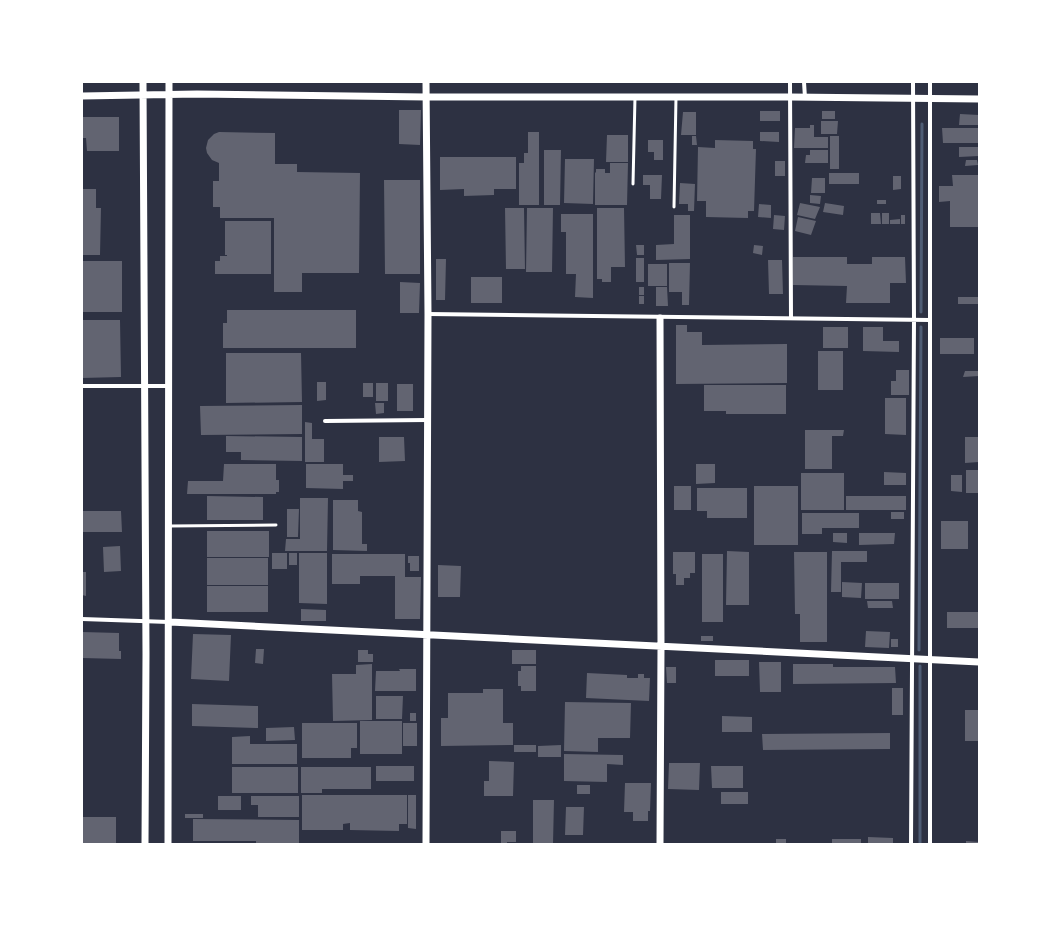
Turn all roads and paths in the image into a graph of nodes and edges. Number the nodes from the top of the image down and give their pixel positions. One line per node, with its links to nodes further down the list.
1 (143, 82): 10 (street)
2 (170, 82): 8 (street)
3 (426, 82): 11 (street)
4 (790, 82): 14 (street)
5 (804, 82): 15 (street)
6 (913, 82): 16 (street)
7 (930, 82): 17 (street)
8 (170, 95): 10 (street); 11 (street); 28 (street)
9 (82, 96): 10 (street)
10 (143, 96): 27 (street)
11 (426, 97): 12 (street); 21 (street)
12 (635, 97): 13 (street); 19 (lane)
13 (676, 97): 14 (street); 20 (lane)
14 (790, 97): 15 (street); 23 (street)
15 (805, 98): 16 (street)
16 (913, 99): 17 (street); 24 (street)
17 (930, 99): 18 (street); 25 (street)
18 (979, 99)
19 (633, 184)
20 (674, 207)
21 (428, 314): 22 (street); 29 (street)
22 (660, 318): 23 (street); 37 (street)
23 (791, 318): 24 (street)
24 (914, 320): 25 (street); 38 (street)
25 (930, 320): 39 (street)
26 (82, 386): 27 (street)
27 (145, 386): 28 (street); 34 (street)
28 (170, 386): 32 (street)
29 (427, 420): 30 (street); 36 (street)
30 (326, 421)
31 (276, 525): 32 (lane)
32 (170, 526): 35 (street)
33 (82, 619): 34 (street)
34 (146, 622): 35 (street); 41 (street)
35 (170, 622): 36 (street); 42 (street)
36 (426, 636): 37 (street); 43 (street)
37 (661, 647): 38 (street); 44 (street)
38 (912, 658): 39 (street); 45 (street)
39 (930, 660): 40 (street); 46 (street)
40 (979, 662)
41 (145, 844)
42 (168, 844)
43 (426, 844)
44 (660, 844)
45 (911, 844)
46 (930, 844)

